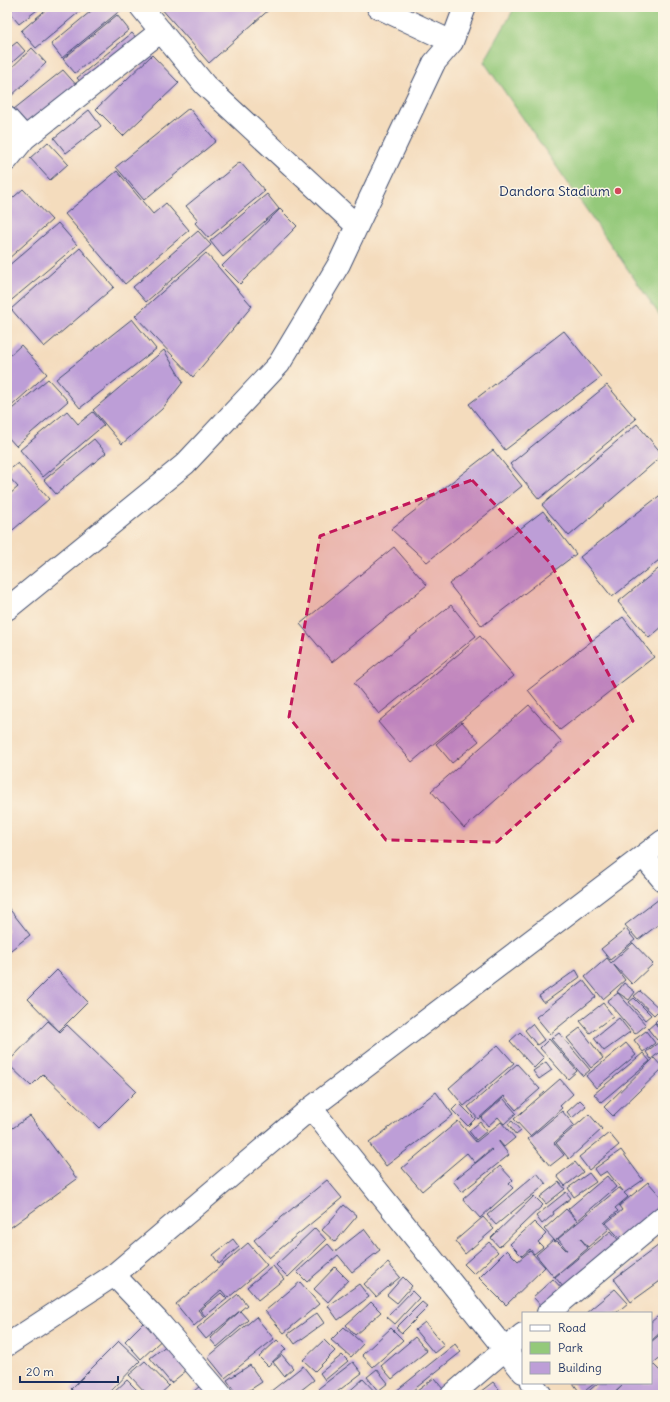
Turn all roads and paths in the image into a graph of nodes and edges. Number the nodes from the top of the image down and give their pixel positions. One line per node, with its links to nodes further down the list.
1 (141, 7): 4 (street)
2 (378, 7): 5 (street)
3 (465, 7): 5 (street)
4 (161, 31): 7 (street); 9 (street)
5 (452, 42): 9 (street)
6 (7, 118): 7 (street)
7 (25, 138): 8 (street)
8 (7, 160)
9 (357, 226): 10 (street)
10 (7, 609)
11 (663, 841): 12 (street)
12 (644, 857): 13 (street); 14 (street)
13 (663, 880)
14 (311, 1108): 16 (street); 20 (street)
15 (663, 1217): 17 (street)
16 (114, 1276): 19 (street); 23 (street)
17 (549, 1312)
18 (522, 1335): 20 (street)
19 (7, 1345)
20 (505, 1349): 21 (street); 24 (street)
21 (522, 1371)
22 (533, 1384): 25 (street)
23 (221, 1395)
24 (452, 1395)
25 (541, 1395)

